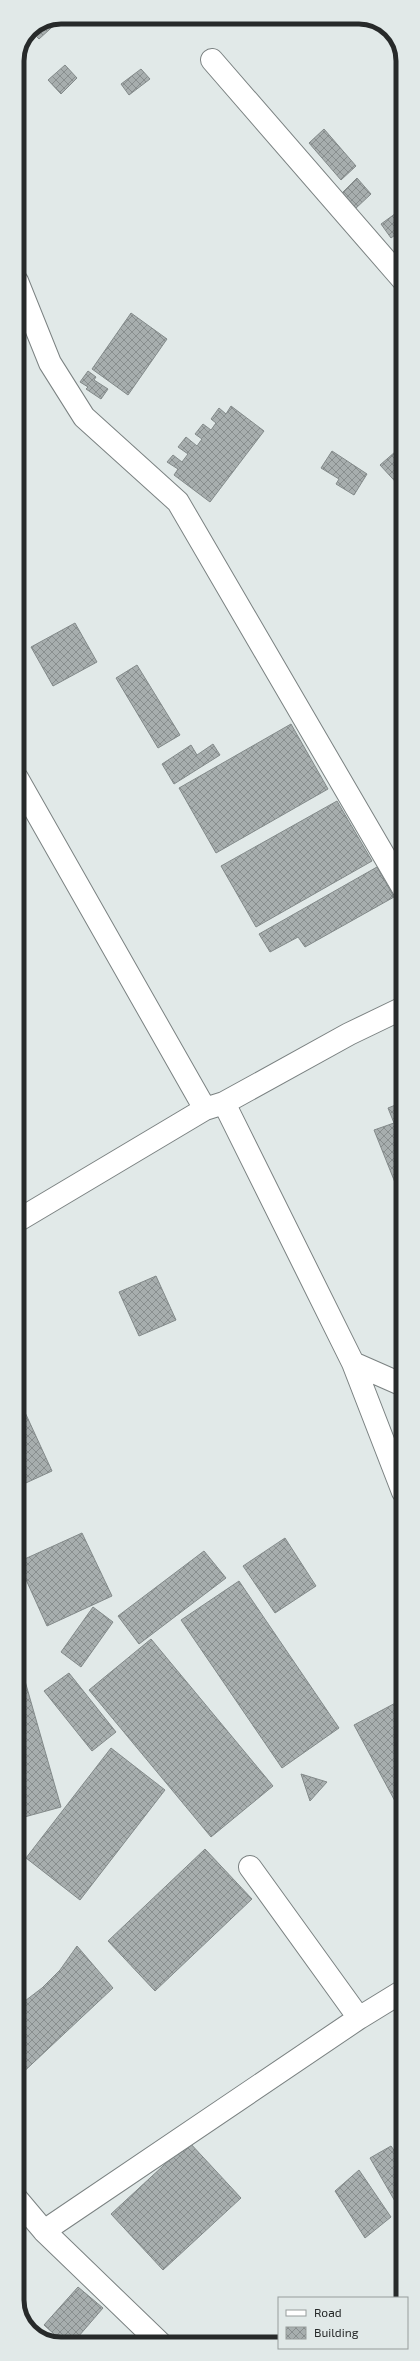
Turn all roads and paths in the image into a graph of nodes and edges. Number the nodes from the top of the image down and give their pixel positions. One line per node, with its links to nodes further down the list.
1 (212, 60): 2 (street)
2 (396, 272)
3 (24, 298): 5 (street)
4 (24, 790): 7 (street)
5 (396, 876)
6 (396, 1011): 7 (street)
7 (215, 1106): 8 (street); 9 (street)
8 (24, 1217)
9 (353, 1363): 10 (street); 11 (street)
10 (396, 1382)
11 (396, 1474)
12 (250, 1867): 14 (street)
13 (396, 1996): 14 (street)
14 (359, 2018): 16 (street)
15 (24, 2207): 16 (street)
16 (44, 2231): 17 (street)
17 (154, 2337)

